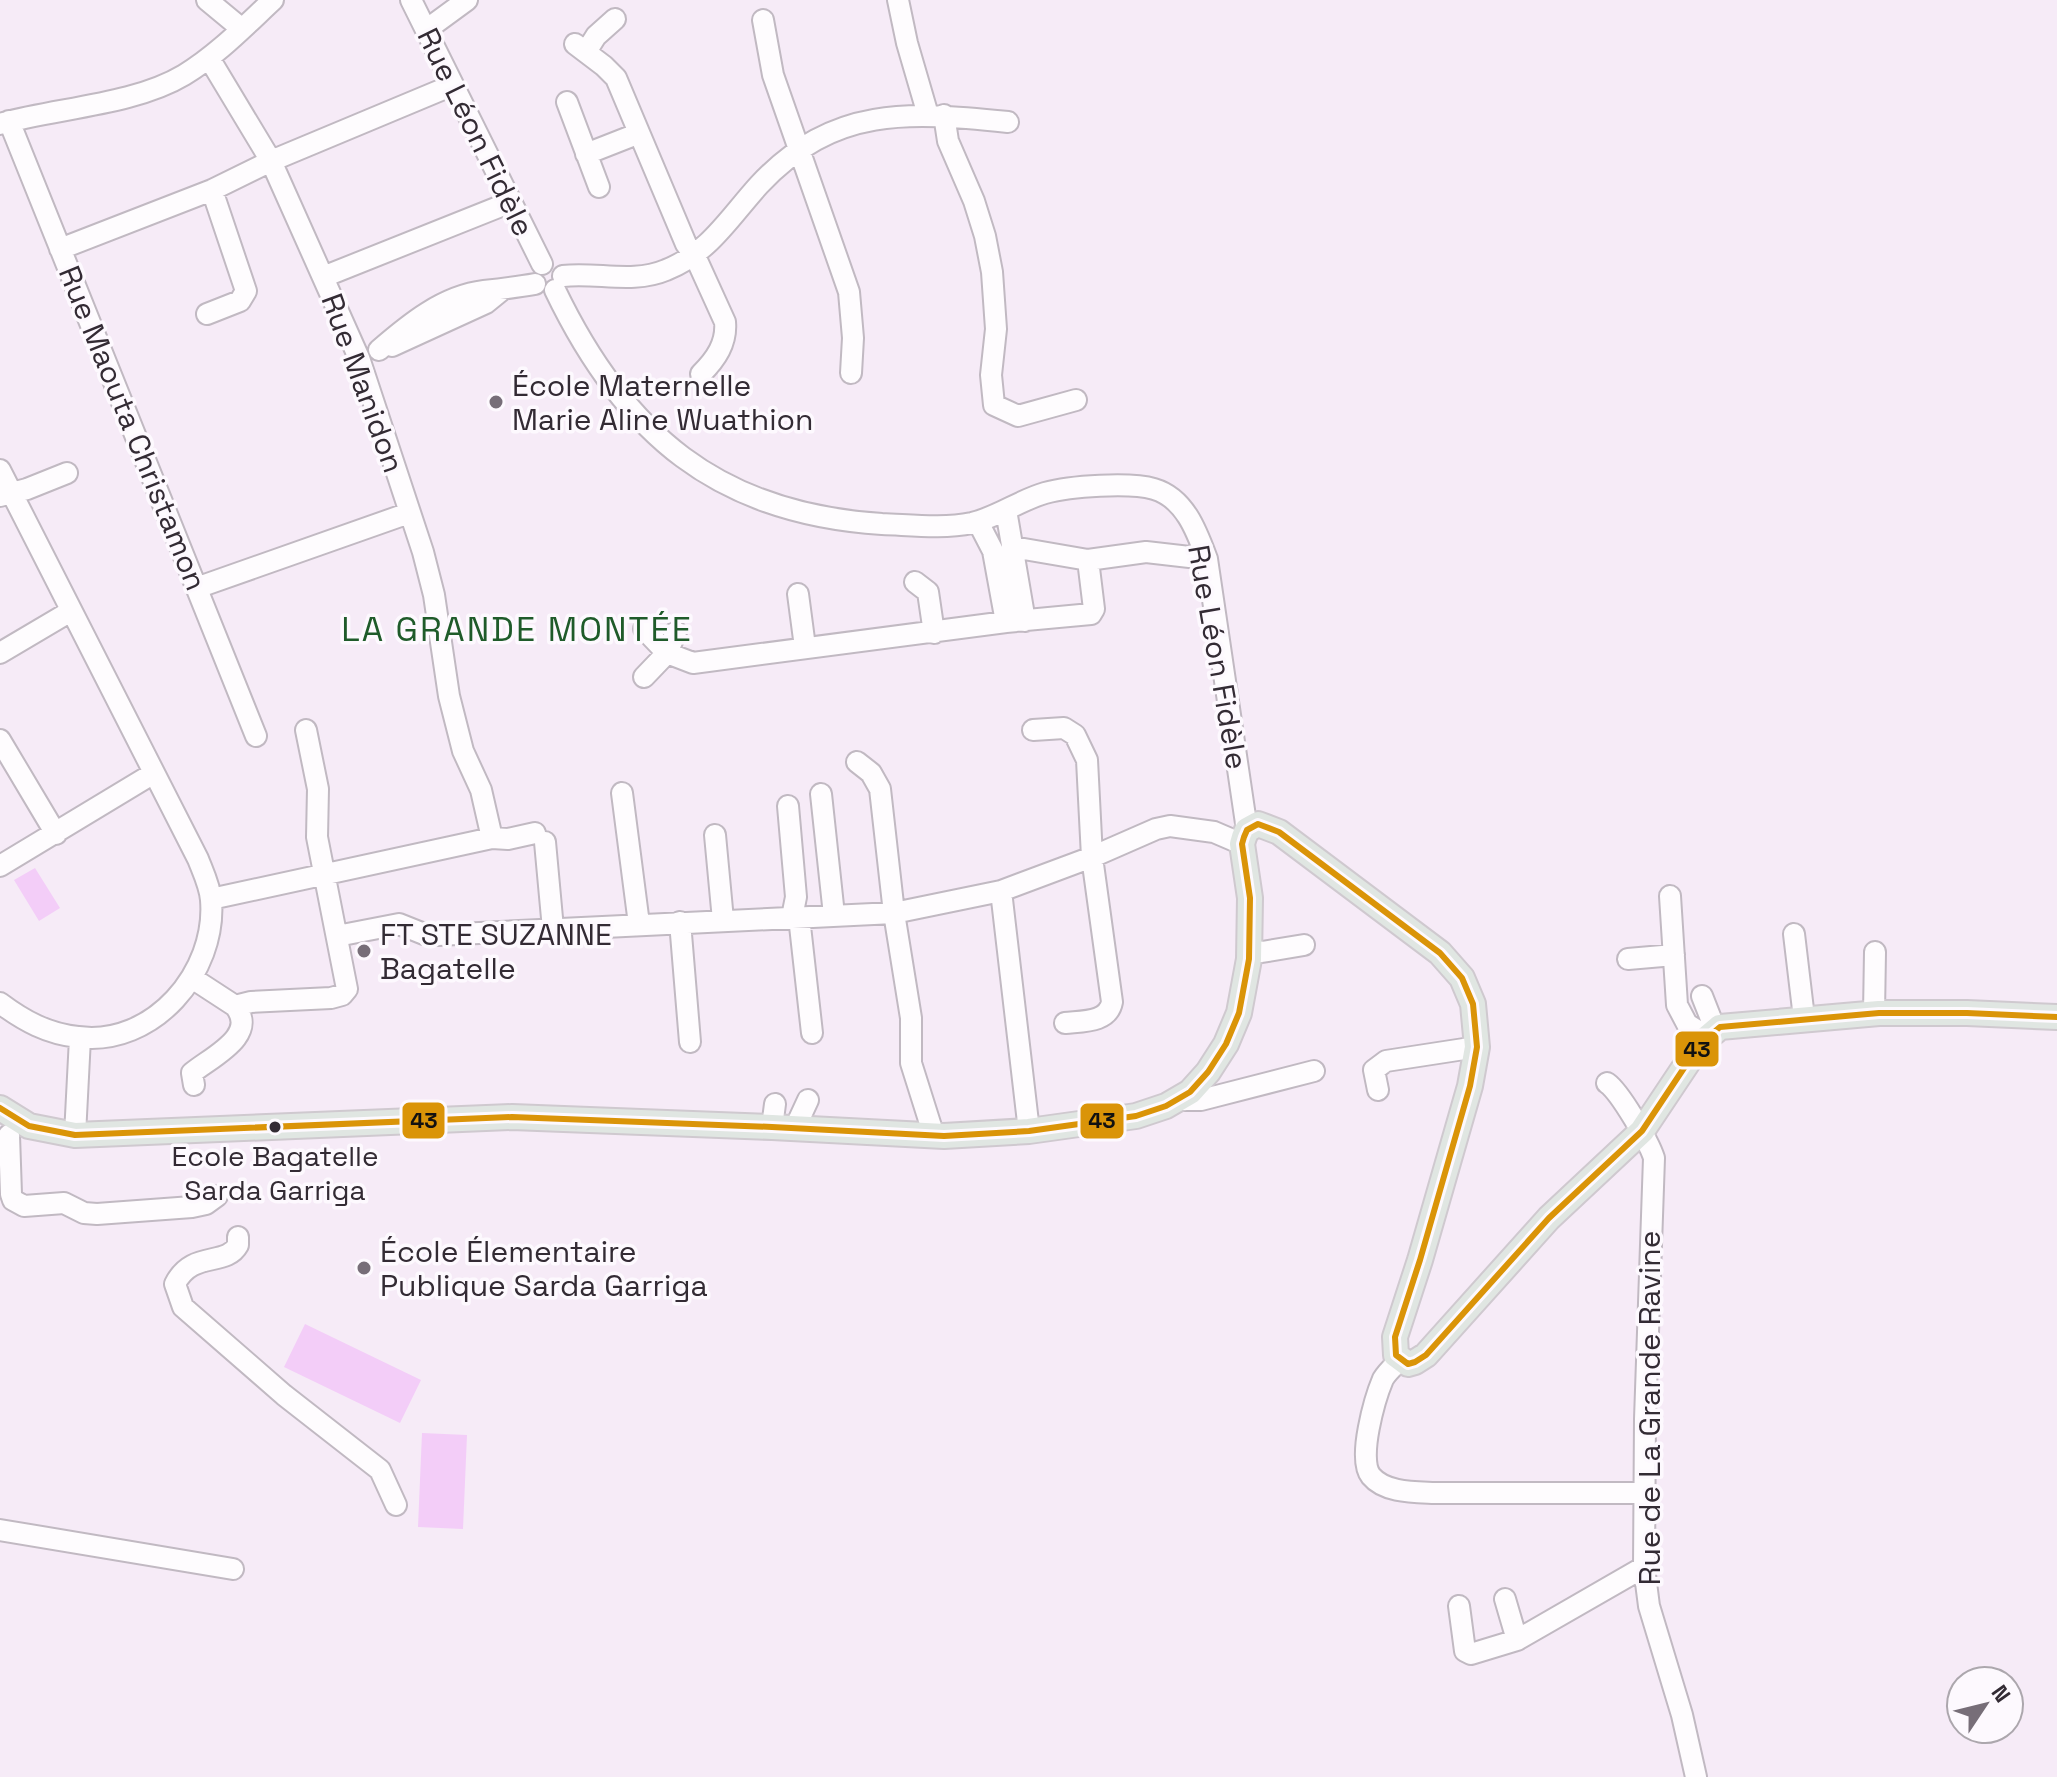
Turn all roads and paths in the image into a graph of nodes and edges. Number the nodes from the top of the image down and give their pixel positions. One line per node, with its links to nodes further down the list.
1 (207, 0): 8 (street)
2 (273, 0): 8 (street)
3 (411, 0): 9 (street, Rue Léon Fidèle)
4 (467, 0): 9 (street)
5 (898, 0): 13 (street)
6 (615, 19): 16 (street)
7 (763, 20): 17 (street)
8 (242, 29): 10 (street)
9 (426, 30): 11 (street, Rue Léon Fidèle)
10 (209, 58): 15 (street); 19 (street, Rue Manidon)
11 (453, 85): 19 (street); 22 (street, Rue Léon Fidèle)
12 (567, 102): 18 (street)
13 (936, 115): 14 (street); 17 (street); 32 (street)
14 (1008, 122)
15 (5, 123): 23 (street, Rue Maouta Christamon)
16 (637, 134): 18 (street); 24 (street)
17 (799, 151): 24 (street); 30 (street)
18 (586, 154): 20 (street)
19 (271, 161): 21 (street); 26 (street, Rue Manidon)
20 (599, 187)
21 (212, 190): 23 (street); 28 (street)
22 (511, 202): 25 (street, Rue Léon Fidèle); 26 (street)
23 (60, 249): 43 (street, Rue Maouta Christamon)
24 (695, 256): 27 (street); 31 (street)
25 (538, 274): 27 (street); 29 (street)
26 (323, 277): 29 (street, Rue Manidon)
27 (559, 283): 38 (street, Rue Léon Fidèle)
28 (207, 314)
29 (359, 358): 37 (street, Rue Manidon)
30 (851, 373)
31 (701, 374)
32 (1076, 400)
33 (0, 470): 35 (street)
34 (67, 473): 35 (street)
35 (6, 495): 45 (street)
36 (1006, 510): 38 (street, Rue Léon Fidèle); 39 (street); 40 (street, Rue Léon Fidèle)
37 (409, 513): 43 (street, Rue Manidon); 66 (street)
38 (978, 522): 46 (street)
39 (1012, 547): 41 (street); 46 (street)
40 (1207, 559): 41 (street); 65 (street, Rue Léon Fidèle)
41 (1088, 560): 46 (street)
42 (915, 582): 49 (street)
43 (199, 587): 56 (street, Rue Maouta Christamon)
44 (798, 594): 50 (street)
45 (71, 611): 51 (street); 59 (street)
46 (1015, 622): 49 (street)
47 (644, 629): 52 (street)
48 (676, 632): 52 (street)
49 (934, 633): 50 (street)
50 (805, 647): 52 (street)
51 (0, 653)
52 (667, 653): 53 (street)
53 (644, 677)
54 (306, 730): 69 (street)
55 (1033, 730): 67 (street)
56 (256, 736)
57 (0, 740): 63 (street)
58 (857, 762): 73 (street)
59 (154, 773): 63 (street); 72 (street)
60 (622, 793): 78 (street)
61 (821, 794): 74 (street)
62 (788, 806): 75 (street)
63 (56, 834): 68 (street)
64 (715, 835): 76 (street)
65 (1244, 837): 67 (street); 84 (main road); 100 (main road)
66 (492, 838): 69 (street); 79 (street)
67 (1092, 857): 70 (street); 95 (street)
68 (0, 866)
69 (323, 874): 72 (street); 81 (street)
70 (1001, 891): 73 (street); 109 (street)
71 (1670, 896): 85 (street)
72 (211, 899): 88 (street)
73 (894, 913): 74 (street); 113 (street)
74 (834, 915): 75 (street)
75 (796, 917): 76 (street); 96 (street)
76 (723, 920): 77 (street)
77 (680, 922): 78 (street); 99 (street)
78 (639, 924): 79 (street)
79 (553, 929): 81 (street)
80 (1794, 934): 94 (street)
81 (337, 936): 91 (street)
82 (1304, 945): 84 (street)
83 (1651, 948): 85 (street)
84 (1249, 949): 106 (main road)
85 (1674, 951): 87 (street); 97 (street)
86 (1875, 952): 92 (street)
87 (1628, 959)
88 (192, 978): 91 (street); 98 (street)
89 (1702, 996): 97 (street)
90 (0, 1003): 98 (street)
91 (235, 1006): 103 (street)
92 (1874, 1013): 93 (main road); 94 (main road)
93 (2057, 1017)
94 (1804, 1018): 97 (main road)
95 (1065, 1023)
96 (812, 1033)
97 (1710, 1033): 110 (main road)
98 (80, 1038): 112 (street)
99 (690, 1042)
100 (1477, 1047): 104 (street); 116 (main road)
101 (1314, 1071): 106 (street)
102 (1607, 1083): 110 (street, Rue de La Grande Ravine)
103 (194, 1085)
104 (1378, 1090)
105 (808, 1100): 108 (street)
106 (1178, 1100): 109 (main road)
107 (0, 1108): 111 (main road)
108 (781, 1119): 112 (main road); 113 (main road)
109 (1029, 1131): 113 (main road)
110 (1642, 1131): 116 (main road); 117 (street, Rue de La Grande Ravine)
111 (13, 1132): 112 (main road); 114 (street)
112 (75, 1135)
113 (934, 1136)
114 (217, 1196)
115 (238, 1237): 118 (street)
116 (1400, 1360): 117 (street)
117 (1645, 1493): 120 (street, Rue de La Grande Ravine)
118 (396, 1505)
119 (0, 1530): 121 (street)
120 (1644, 1567): 124 (street); 125 (street, Rue de La Grande Ravine)
121 (233, 1569)
122 (1505, 1599): 124 (street)
123 (1459, 1606): 124 (street)
124 (1517, 1640)
125 (1696, 1777)

